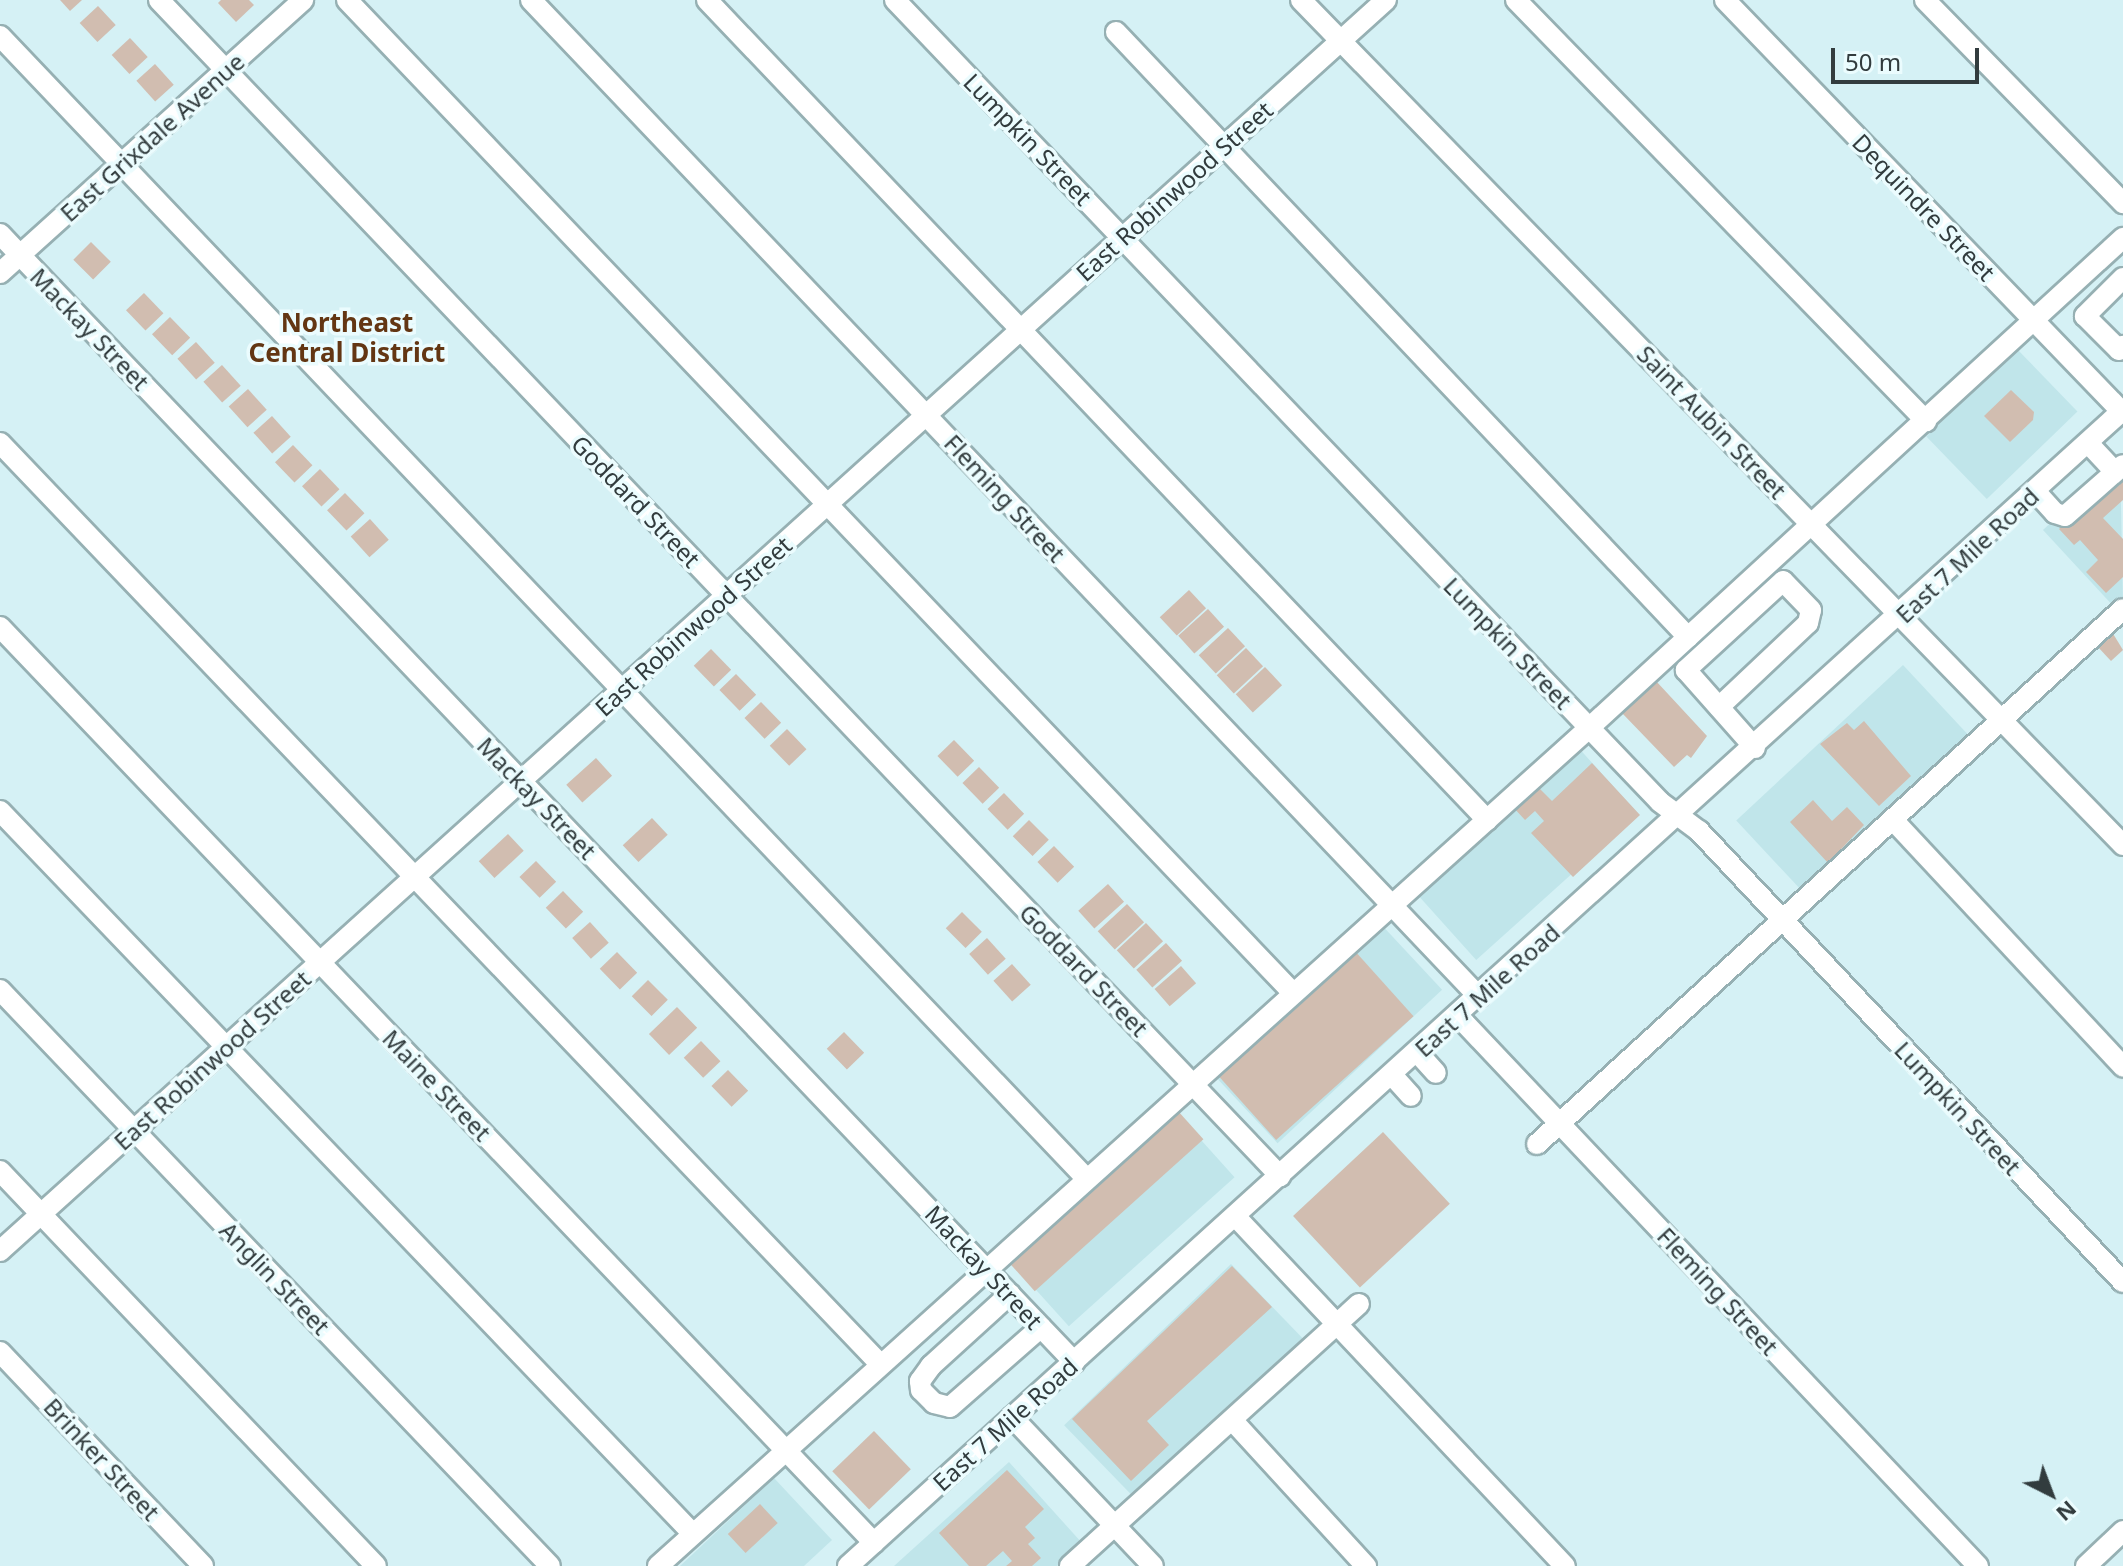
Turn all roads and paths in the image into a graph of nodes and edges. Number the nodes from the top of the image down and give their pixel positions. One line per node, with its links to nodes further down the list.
1 (159, 0): 15 (street, Goddard Street)
2 (303, 0): 15 (street, East Grixdale Avenue)
3 (347, 0): 35 (street)
4 (531, 0): 29 (street, Fleming Street)
5 (707, 0): 26 (street)
6 (895, 0): 20 (street, Lumpkin Street)
7 (1301, 0): 14 (street, Saint Aubin Street)
8 (1386, 0): 14 (street, East Robinwood Street)
9 (1516, 0): 30 (street)
10 (1725, 0): 25 (street, Dequindre Street)
11 (1925, 0): 18 (street)
12 (1116, 32): 16 (street)
13 (0, 36): 17 (street)
14 (1340, 41): 16 (street, East Robinwood Street); 36 (street, Saint Aubin Street)
15 (226, 70): 17 (street, East Grixdale Avenue); 37 (street, Goddard Street)
16 (1223, 147): 20 (street, East Robinwood Street); 41 (street)
17 (122, 164): 22 (street, East Grixdale Avenue); 42 (street)
18 (2123, 203)
19 (0, 234): 22 (street, Mackay Street)
20 (1122, 238): 26 (street, East Robinwood Street); 45 (street, Lumpkin Street)
21 (2123, 238): 25 (street)
22 (20, 255): 23 (street, East Grixdale Avenue); 47 (street, Mackay Street)
23 (0, 273)
24 (2123, 278): 27 (street)
25 (2036, 322): 28 (street, Dequindre Street); 30 (street)
26 (1022, 328): 29 (street, East Robinwood Street); 50 (street)
27 (2123, 346)
28 (2123, 412): 32 (street, East 7 Mile Road)
29 (927, 415): 35 (street, East Robinwood Street); 54 (street, Fleming Street)
30 (1926, 421): 36 (street)
31 (0, 443): 53 (street)
32 (2088, 443): 33 (street); 34 (street, East 7 Mile Road)
33 (2119, 468): 34 (street)
34 (2036, 492): 38 (street, East 7 Mile Road)
35 (828, 504): 37 (street, East Robinwood Street); 58 (street)
36 (1812, 524): 38 (street, Saint Aubin Street); 41 (street)
37 (726, 596): 42 (street, East Robinwood Street); 66 (street, Goddard Street)
38 (1901, 616): 44 (street, Saint Aubin Street); 46 (street, East 7 Mile Road)
39 (2119, 619): 44 (street)
40 (0, 627): 56 (street, Maine Street)
41 (1688, 637): 45 (street)
42 (623, 688): 47 (street, East Robinwood Street); 73 (street)
43 (1719, 707): 43 (street); 46 (street)
44 (2004, 718): 51 (street); 52 (street, Saint Aubin Street)
45 (1589, 728): 49 (street, Lumpkin Street); 50 (street)
46 (1755, 748): 49 (street, East 7 Mile Road)
47 (521, 781): 53 (street, East Robinwood Street); 77 (street, Mackay Street)
48 (0, 811): 61 (street)
49 (1679, 817): 55 (street, Lumpkin Street); 59 (street, East 7 Mile Road)
50 (1487, 820): 54 (street)
51 (1894, 821): 55 (street); 63 (street)
52 (2123, 845)
53 (414, 877): 56 (street, East Robinwood Street); 85 (street)
54 (1392, 905): 58 (street); 59 (street, Fleming Street)
55 (1783, 921): 68 (street); 78 (street, Lumpkin Street)
56 (320, 962): 61 (street, East Robinwood Street); 88 (street, Maine Street)
57 (0, 990): 69 (street, Anglin Street)
58 (1293, 993): 66 (street)
59 (1479, 997): 60 (street, East 7 Mile Road)
60 (1458, 1016): 62 (street, East 7 Mile Road); 68 (street, Fleming Street)
61 (225, 1048): 69 (street, East Robinwood Street); 91 (street)
62 (1417, 1052): 64 (street); 65 (street, East 7 Mile Road)
63 (2123, 1067)
64 (1436, 1073)
65 (1392, 1075): 67 (street); 72 (street, East 7 Mile Road)
66 (1191, 1083): 72 (street, Goddard Street); 73 (street)
67 (1411, 1096)
68 (1560, 1124): 70 (street); 102 (street, Fleming Street)
69 (134, 1130): 74 (street, East Robinwood Street); 95 (street, Anglin Street)
70 (1537, 1144)
71 (0, 1171): 74 (street)
72 (1280, 1176): 75 (street, East 7 Mile Road)
73 (1087, 1179): 77 (street)
74 (42, 1214): 76 (street, East Robinwood Street); 94 (street)
75 (1235, 1216): 81 (street); 84 (street, East 7 Mile Road)
76 (0, 1251)
77 (986, 1268): 79 (street, Mackay Street); 85 (street)
78 (2123, 1282)
79 (1010, 1294): 82 (street, Mackay Street); 82 (street)
80 (1359, 1304): 81 (street)
81 (1337, 1325): 87 (street); 101 (street)
82 (1041, 1327): 84 (street, Mackay Street)
83 (0, 1352): 93 (street, Brinker Street)
84 (1074, 1362): 86 (street, East 7 Mile Road)
85 (880, 1364): 88 (street)
86 (1012, 1417): 89 (street); 92 (street, East 7 Mile Road)
87 (1233, 1421): 89 (street); 100 (street)
88 (785, 1450): 91 (street); 92 (street, Maine Street)
89 (1115, 1526): 98 (street); 99 (street)
90 (2123, 1531): 103 (street)
91 (693, 1534): 96 (street)
92 (874, 1543): 97 (street, East 7 Mile Road)
93 (203, 1566)
94 (376, 1566)
95 (550, 1566)
96 (658, 1566)
97 (848, 1566)
98 (1070, 1566)
99 (1153, 1566)
100 (1366, 1566)
101 (1565, 1566)
102 (1978, 1566)
103 (2086, 1566)

